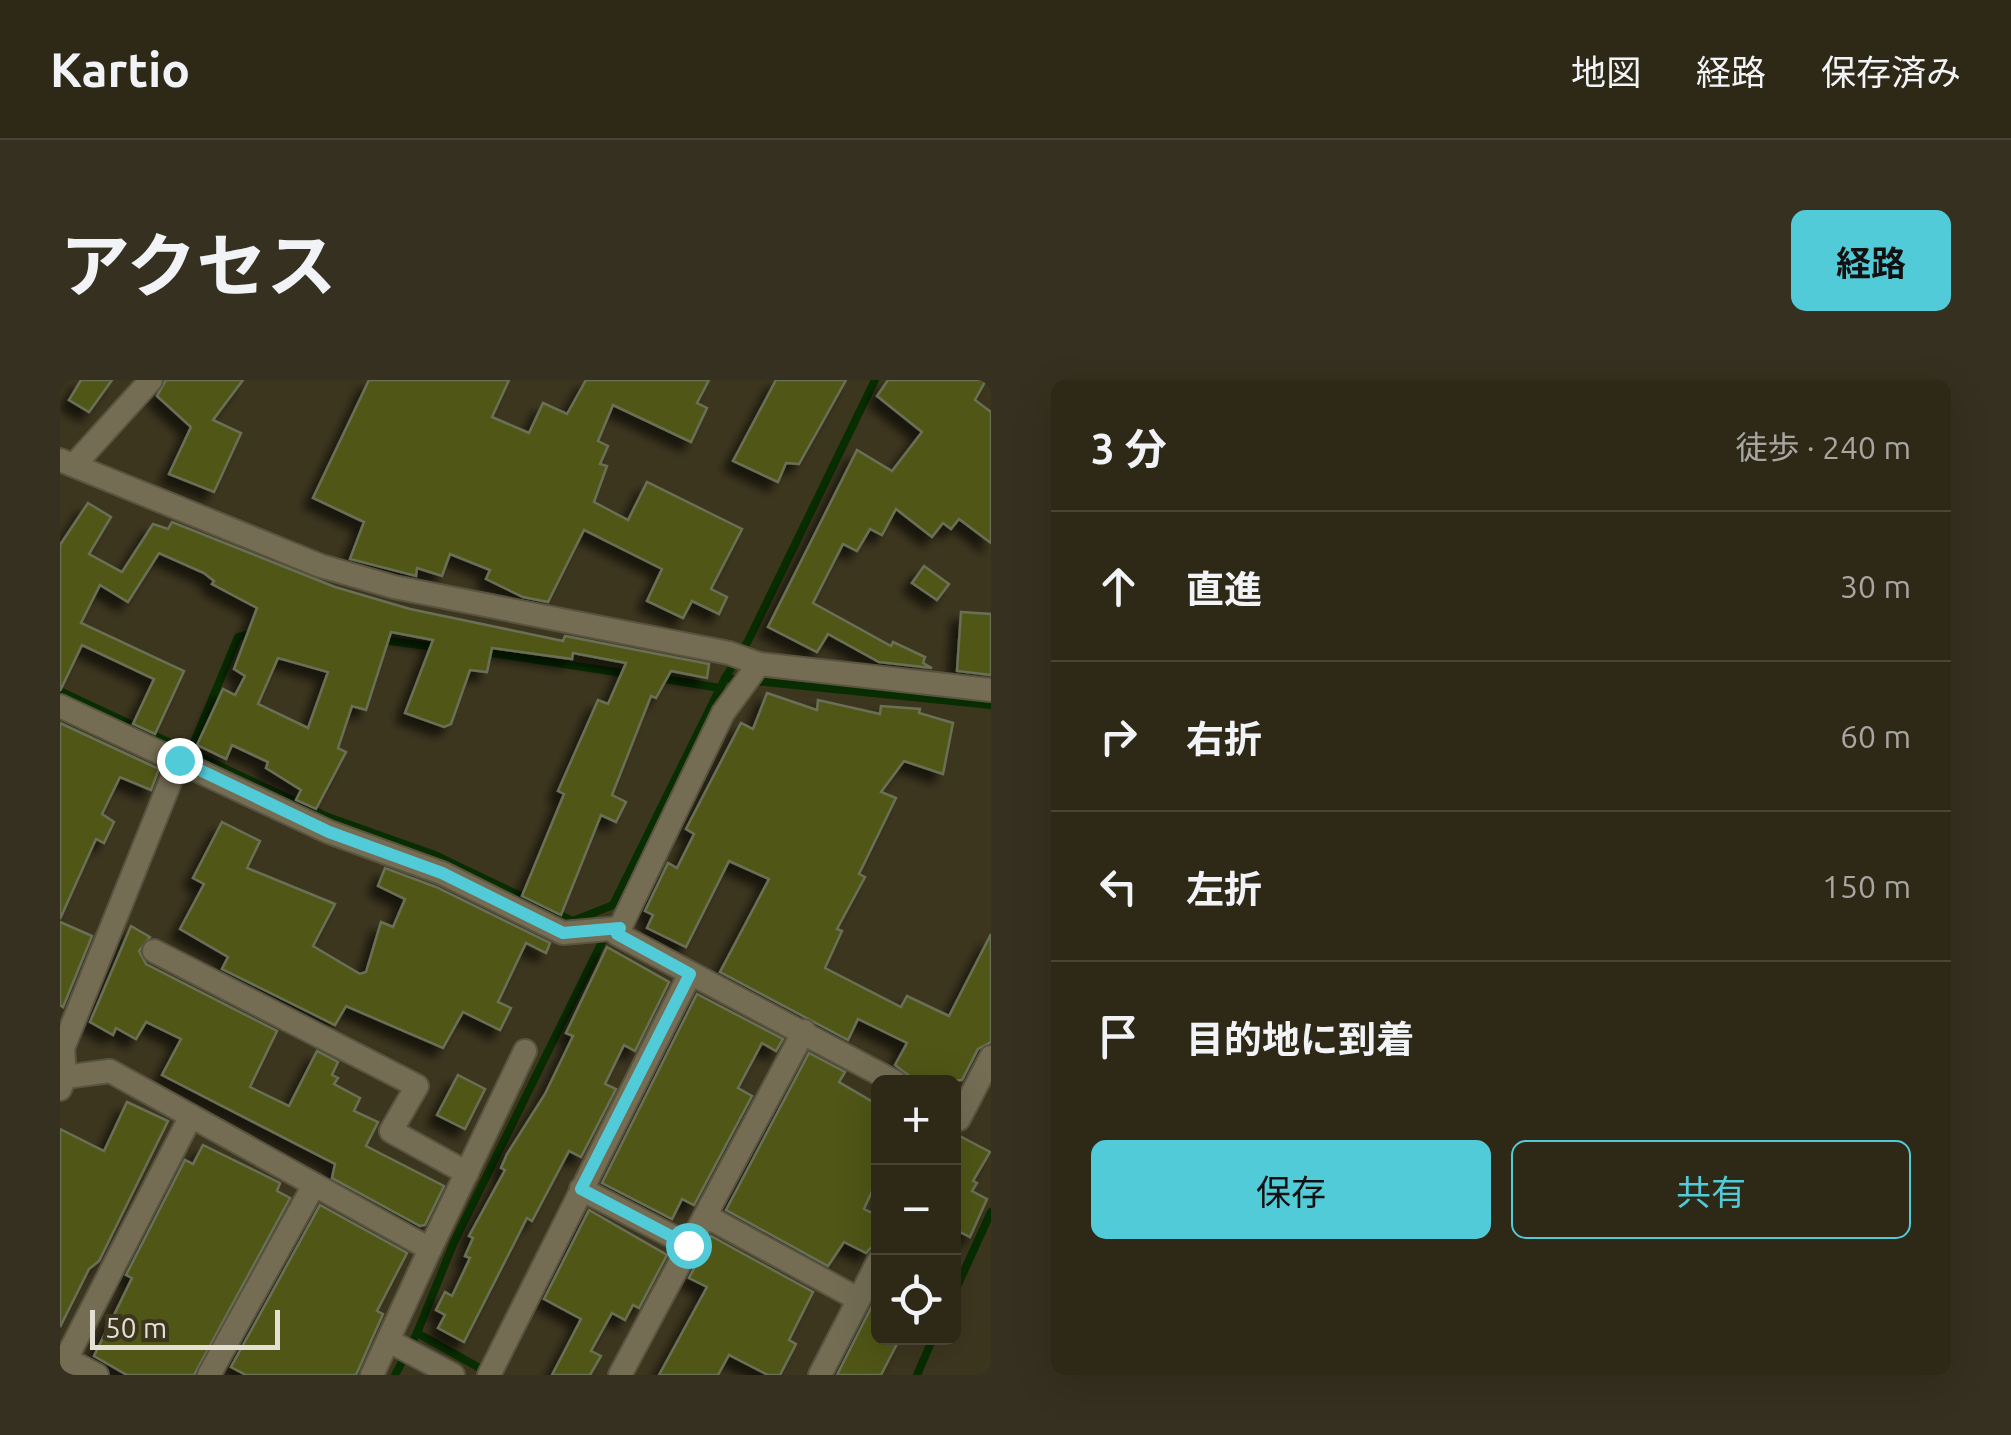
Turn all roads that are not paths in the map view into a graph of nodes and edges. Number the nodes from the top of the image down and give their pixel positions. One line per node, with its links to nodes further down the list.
1 (151, 380): 2 (street)
2 (68, 462): 3 (street)
3 (745, 668): 4 (street); 7 (street)
4 (991, 690)
5 (60, 706): 6 (street)
6 (179, 760): 7 (street); 14 (street)
7 (608, 928): 9 (street)
8 (154, 951): 17 (street)
9 (690, 974): 10 (street); 19 (street)
10 (804, 1031): 13 (street); 20 (street)
11 (526, 1050): 17 (street)
12 (991, 1057): 15 (street)
13 (882, 1075)
14 (63, 1083): 16 (street)
15 (961, 1110)
16 (191, 1116): 18 (street); 26 (street)
17 (466, 1173): 22 (street)
18 (314, 1185): 22 (street); 29 (street)
19 (581, 1189): 21 (street); 27 (street)
20 (706, 1216): 21 (street); 24 (street)
21 (688, 1245): 32 (street)
22 (430, 1249): 25 (street)
23 (871, 1275): 24 (street)
24 (858, 1299): 33 (street)
25 (409, 1356): 30 (street); 31 (street)
26 (63, 1358): 28 (street)
27 (492, 1370)
28 (97, 1375)
29 (209, 1375)
30 (372, 1375)
31 (453, 1375)
32 (620, 1375)
33 (820, 1375)

